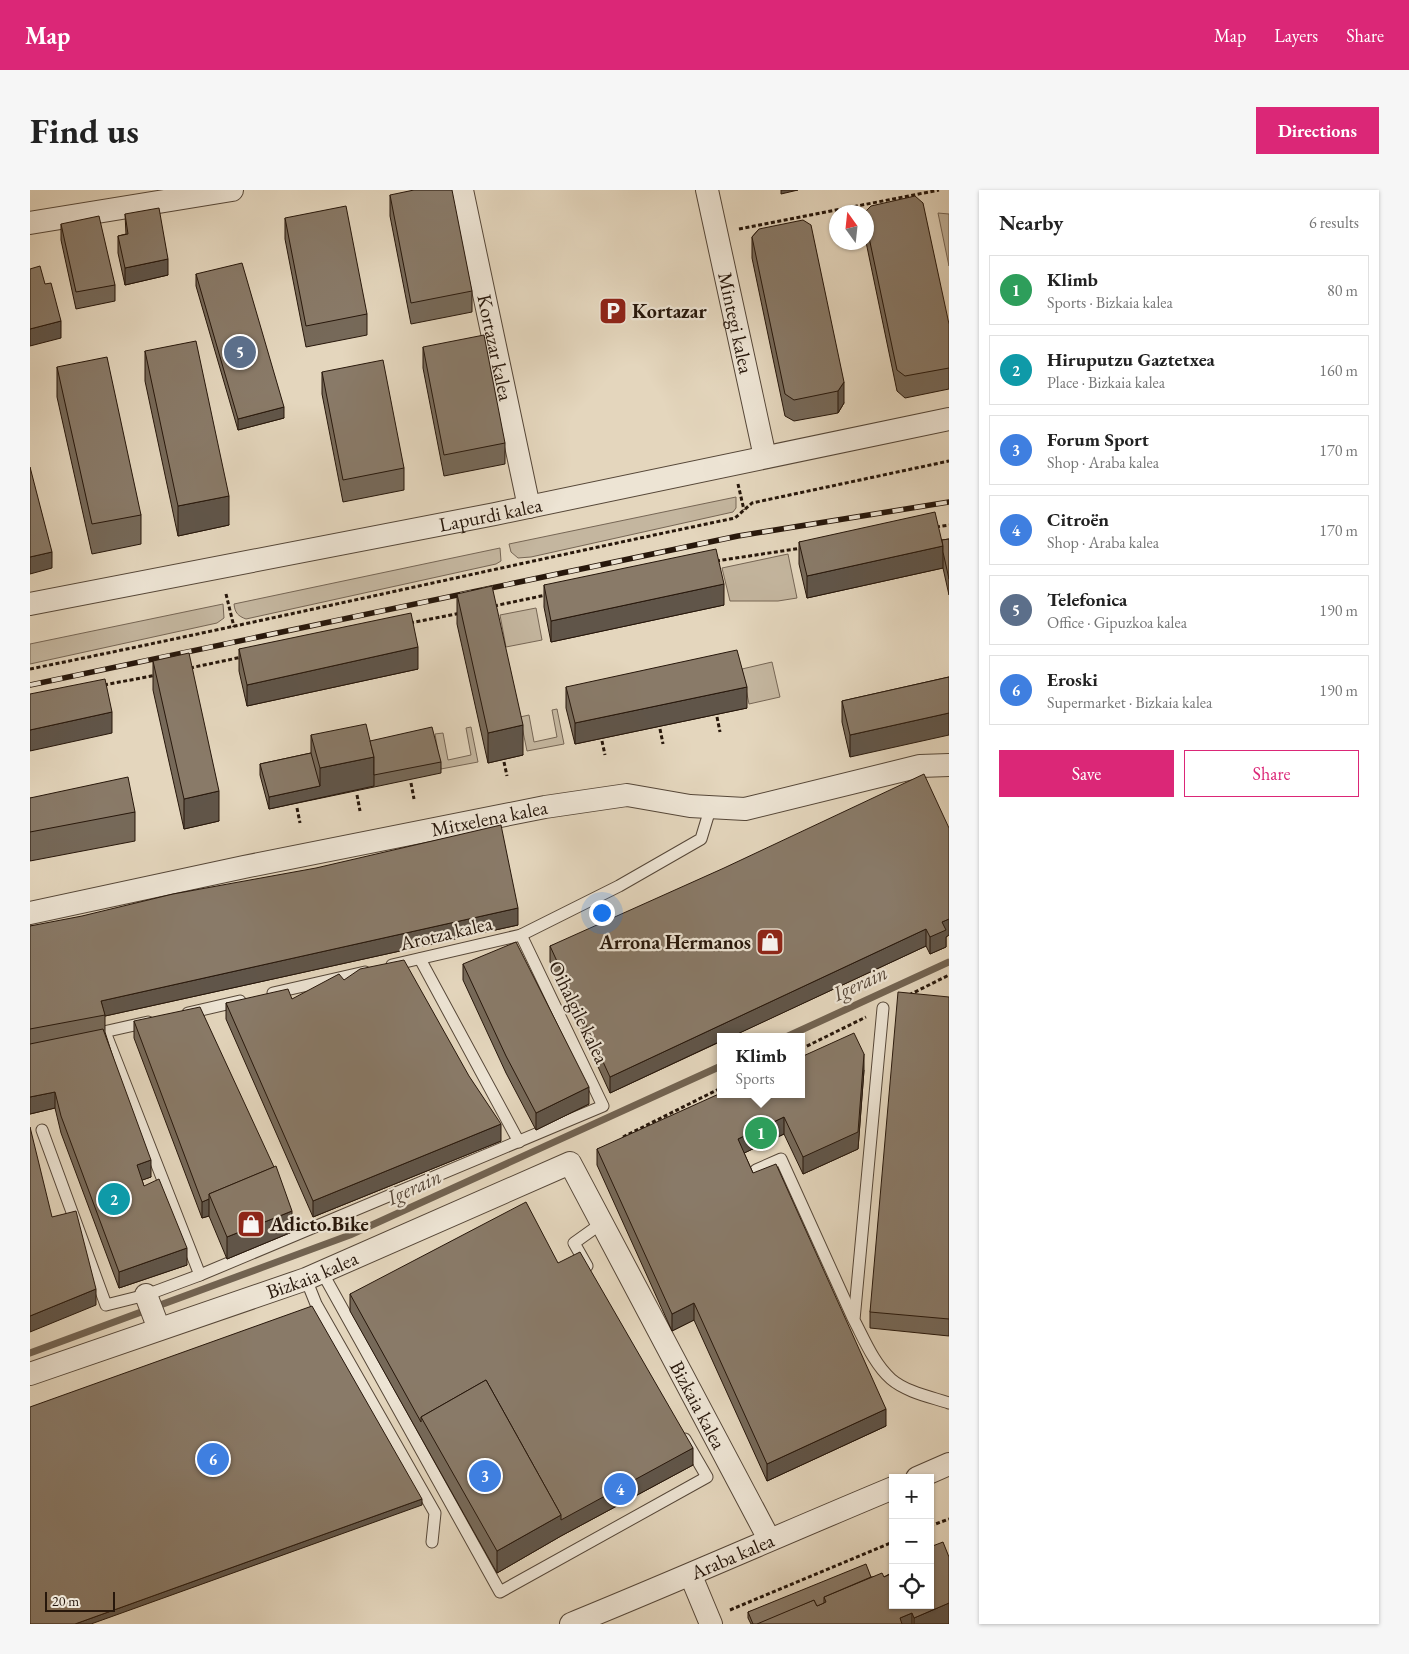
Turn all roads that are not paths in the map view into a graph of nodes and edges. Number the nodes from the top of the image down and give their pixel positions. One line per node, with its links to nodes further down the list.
1 (232, 190): 4 (street)
2 (462, 190): 7 (street, Kortazar kalea)
3 (707, 190): 6 (street, Mintegi kalea)
4 (30, 224)
5 (949, 419): 6 (street, Lapurdi kalea)
6 (765, 456): 7 (street, Lapurdi kalea)
7 (529, 506): 8 (street, Lapurdi kalea)
8 (30, 604)
9 (949, 764): 10 (street, Mitxelena kalea)
10 (711, 806): 11 (street, Mitxelena kalea); 12 (lane, Arotza kalea)
11 (30, 913)
12 (521, 935): 13 (lane, Arotza kalea); 21 (lane, Oihalgile kalea)
13 (420, 959): 14 (lane, Arotza kalea); 23 (lane)
14 (266, 995)
15 (247, 999): 17 (lane)
16 (884, 1008): 30 (lane)
17 (181, 1015)
18 (162, 1019): 19 (lane)
19 (105, 1032): 20 (lane); 26 (lane)
20 (77, 1039)
21 (603, 1106): 23 (lane, Bizkaia kalea)
22 (42, 1130): 29 (lane, Bizkaia kalea)
23 (519, 1142): 26 (lane, Bizkaia kalea)
24 (756, 1170): 30 (lane)
25 (602, 1223): 27 (street, Bizkaia kalea); 28 (lane); 38 (street, Bizkaia kalea)
26 (200, 1274): 29 (lane, Bizkaia kalea)
27 (314, 1275): 31 (street, Bizkaia kalea); 34 (lane); 39 (lane)
28 (594, 1278)
29 (146, 1295): 31 (street)
30 (854, 1320): 33 (lane)
31 (159, 1329): 32 (street, Bizkaia kalea)
32 (30, 1374)
33 (949, 1402)
34 (678, 1425)
35 (949, 1464): 36 (street)
36 (925, 1474)
37 (889, 1490): 38 (street, Araba kalea)
38 (769, 1539): 40 (street, Araba kalea)
39 (432, 1542)
40 (691, 1576): 41 (street); 42 (street, Araba kalea)
41 (710, 1621)
42 (571, 1624)

